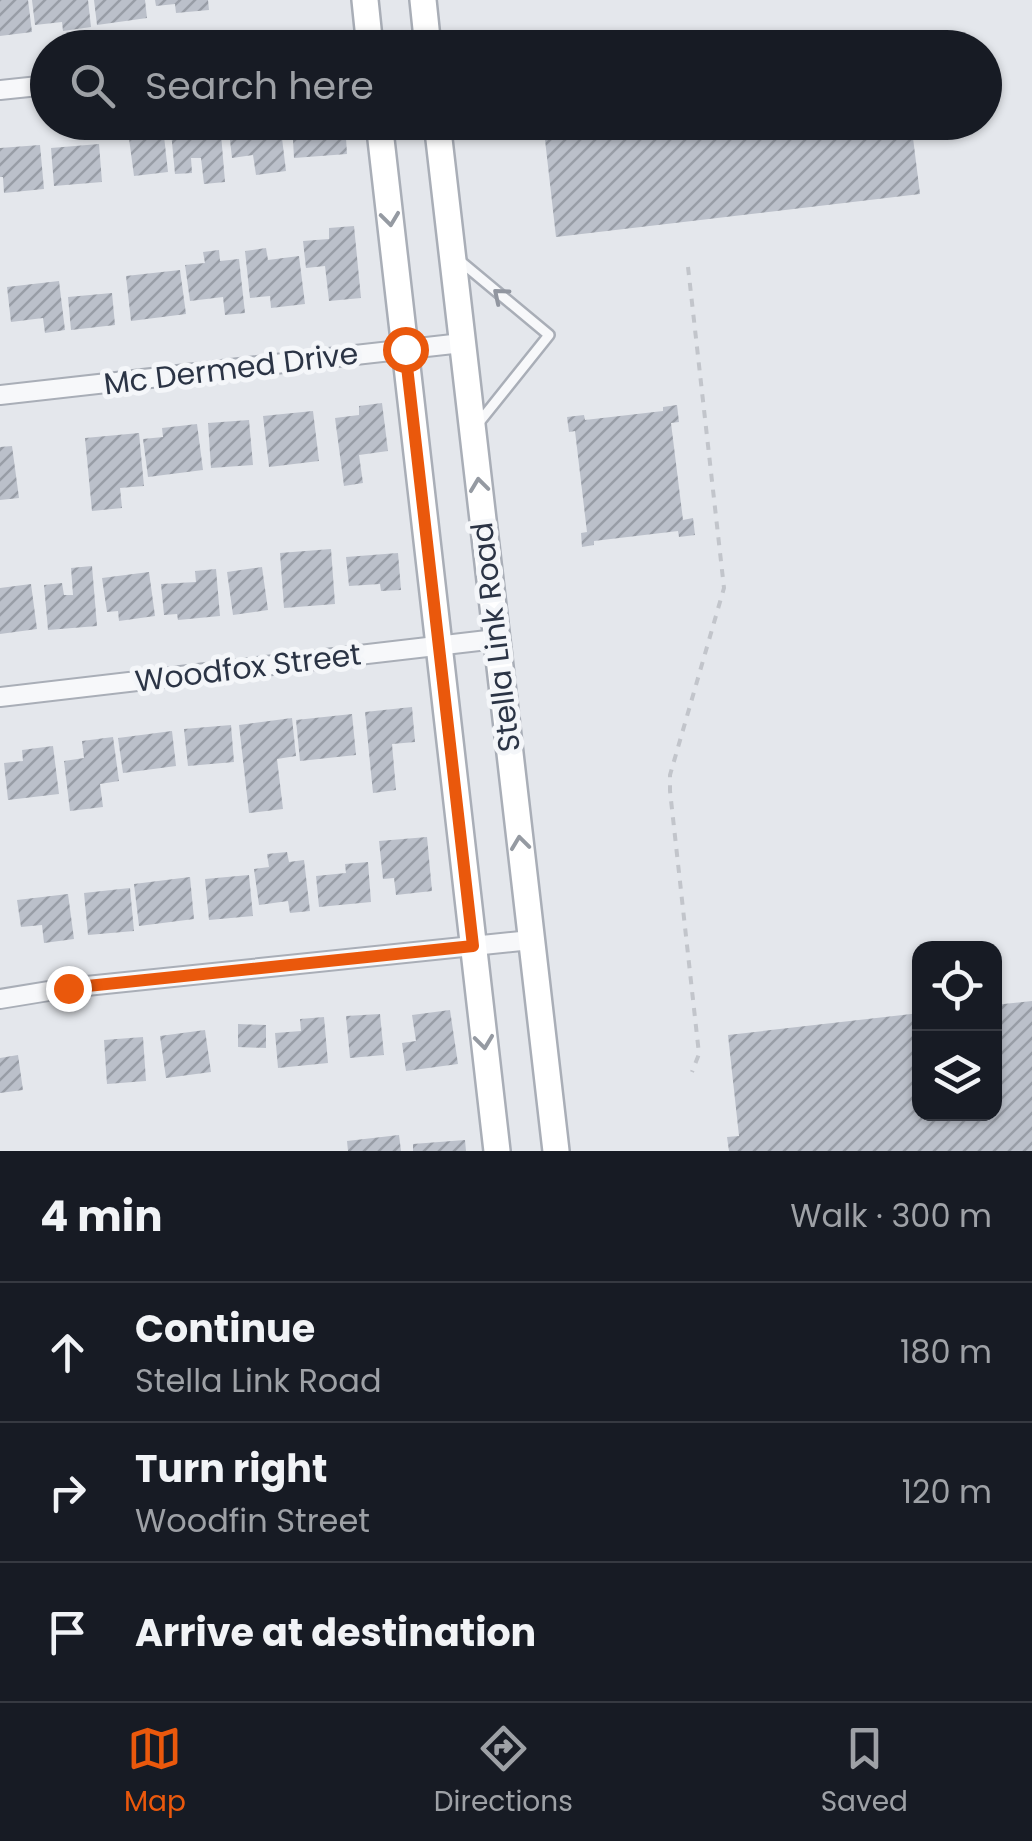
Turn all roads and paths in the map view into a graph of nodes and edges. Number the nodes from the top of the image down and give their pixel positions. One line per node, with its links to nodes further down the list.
1 (365, 0): 3 (main road)
2 (423, 0): 4 (main road)
3 (368, 30)
4 (426, 30)
5 (30, 87): 6 (street)
6 (0, 90)
7 (381, 140): 12 (main road, Stella Link Road, one-way to 12)
8 (439, 140): 9 (main road, Stella Link Road)
9 (452, 254): 11 (main road, Stella Link Road); 14 (lane, one-way to 9)
10 (688, 267): 21 (path)
11 (462, 343): 12 (street, Mc Dermed Drive); 14 (main road, Stella Link Road)
12 (405, 349): 13 (street, Mc Dermed Drive); 16 (main road, Stella Link Road)
13 (0, 395)
14 (472, 431): 15 (main road, Stella Link Road, one-way to 14)
15 (496, 639): 16 (street, Woodfox Street); 18 (main road, Stella Link Road, one-way to 15)
16 (439, 646): 17 (street, Woodfox Street); 19 (main road, Stella Link Road)
17 (0, 697)
18 (531, 940): 19 (street); 23 (main road, Stella Link Road)
19 (473, 946): 20 (street); 22 (main road, Stella Link Road, one-way to 22)
20 (0, 999)
21 (692, 1072)
22 (497, 1151)
23 (556, 1151)

